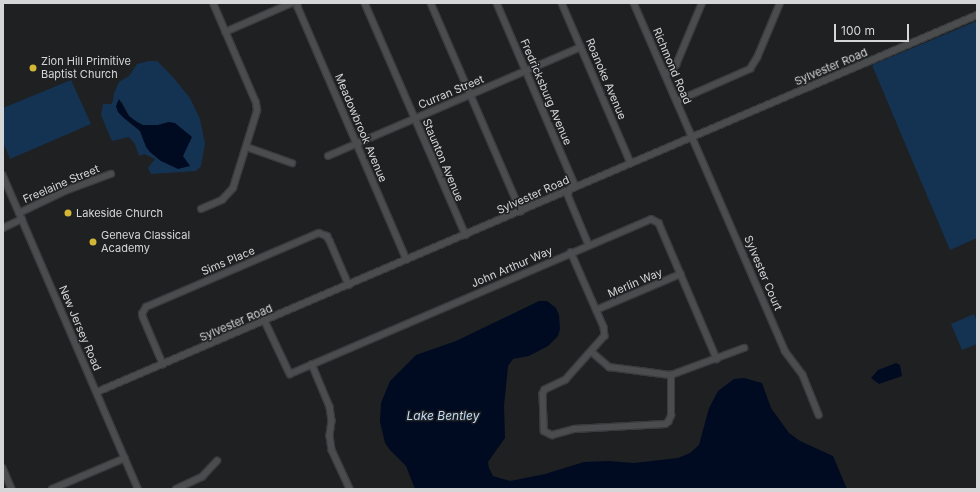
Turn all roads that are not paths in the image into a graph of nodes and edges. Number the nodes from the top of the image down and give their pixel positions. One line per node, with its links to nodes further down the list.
1 (213, 3): 12 (street)
2 (292, 3): 12 (street)
3 (298, 3): 20 (street, Meadowbrook Avenue)
4 (365, 3): 18 (street, Staunton Avenue)
5 (431, 3): 16 (street)
6 (497, 3): 14 (street, Fredricksburg Avenue)
7 (562, 3): 13 (street, Roanoke Avenue)
8 (634, 3): 15 (street, Richmond Road)
9 (702, 3): 15 (street)
10 (780, 3): 17 (street)
11 (977, 15): 19 (street, Sylvester Road)
12 (225, 32): 21 (street)
13 (581, 47): 14 (street, Curran Street); 24 (street, Roanoke Avenue)
14 (526, 71): 16 (street, Curran Street); 27 (street, Fredricksburg Avenue)
15 (665, 75): 17 (street, Richmond Road)
16 (470, 94): 18 (street, Curran Street); 29 (street)
17 (677, 101): 19 (street, Richmond Road)
18 (415, 118): 20 (street, Curran Street); 33 (street, Staunton Avenue)
19 (693, 137): 24 (street, Sylvester Road); 48 (street, Sylvester Court)
20 (357, 143): 22 (street, Curran Street); 36 (street, Meadowbrook Avenue)
21 (246, 147): 23 (street); 28 (street)
22 (328, 156)
23 (292, 163)
24 (631, 164): 27 (street, Sylvester Road)
25 (111, 174): 30 (street, Freelaine Street)
26 (3, 175): 30 (street, New Jersey Road)
27 (571, 190): 29 (street, Sylvester Road); 34 (street, Fredricksburg Avenue)
28 (201, 209)
29 (521, 211): 33 (street, Sylvester Road)
30 (20, 213): 31 (street, New Jersey Road)
31 (22, 219): 32 (street); 47 (street, New Jersey Road)
32 (3, 228)
33 (466, 235): 36 (street, Sylvester Road)
34 (589, 245): 35 (street, John Arthur Way); 37 (street, John Arthur Way)
35 (571, 252): 39 (street); 44 (street, John Arthur Way)
36 (407, 260): 38 (street, Sylvester Road)
37 (681, 274): 39 (street, Merlin Way); 43 (street, John Arthur Way)
38 (349, 285): 40 (street, Sylvester Road); 45 (street, Sims Place)
39 (596, 310): 42 (street)
40 (265, 321): 44 (street, John Arthur Way); 45 (street, Sylvester Road)
41 (744, 348): 43 (street)
42 (592, 352): 46 (street); 46 (street)
43 (717, 359): 46 (street)
44 (312, 364): 56 (street)
45 (163, 365): 47 (street, Sylvester Road)
46 (671, 375)
47 (97, 392): 49 (street, New Jersey Road)
48 (819, 415)
49 (125, 458): 53 (street); 54 (street, New Jersey Road)
50 (216, 461): 55 (street)
51 (3, 468): 52 (street)
52 (12, 489)
53 (52, 489)
54 (138, 489)
55 (176, 489)
56 (350, 489)

